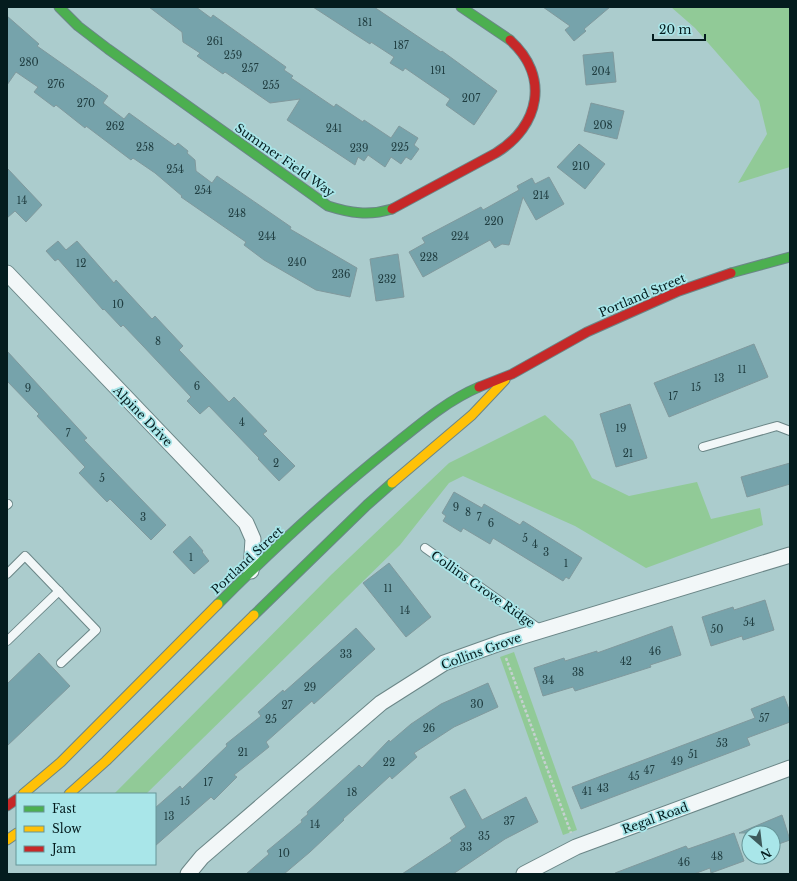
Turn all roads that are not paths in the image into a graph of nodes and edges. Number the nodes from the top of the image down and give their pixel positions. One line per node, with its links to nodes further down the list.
1 (59, 7): 2 (main road, Summer Field Way)
2 (461, 7)
3 (790, 258): 5 (main road, Portland Street)
4 (7, 273): 10 (street, Alpine Drive)
5 (512, 374): 10 (main road, Portland Street); 18 (main road, Portland Street)
6 (790, 431): 7 (lane)
7 (703, 447)
8 (425, 548): 13 (lane, Collins Grove Ridge)
9 (790, 555): 13 (street, Collins Grove)
10 (251, 571): 17 (main road, Portland Street)
11 (7, 574): 12 (lane)
12 (58, 591): 14 (lane); 15 (lane)
13 (541, 630): 23 (street, Collins Grove)
14 (7, 641)
15 (61, 663)
16 (790, 768): 24 (street, Regal Road)
17 (24, 793)
18 (70, 793)
19 (16, 800): 20 (main road)
20 (7, 806)
21 (16, 834): 22 (main road)
22 (7, 840)
23 (188, 874)
24 (524, 874)

